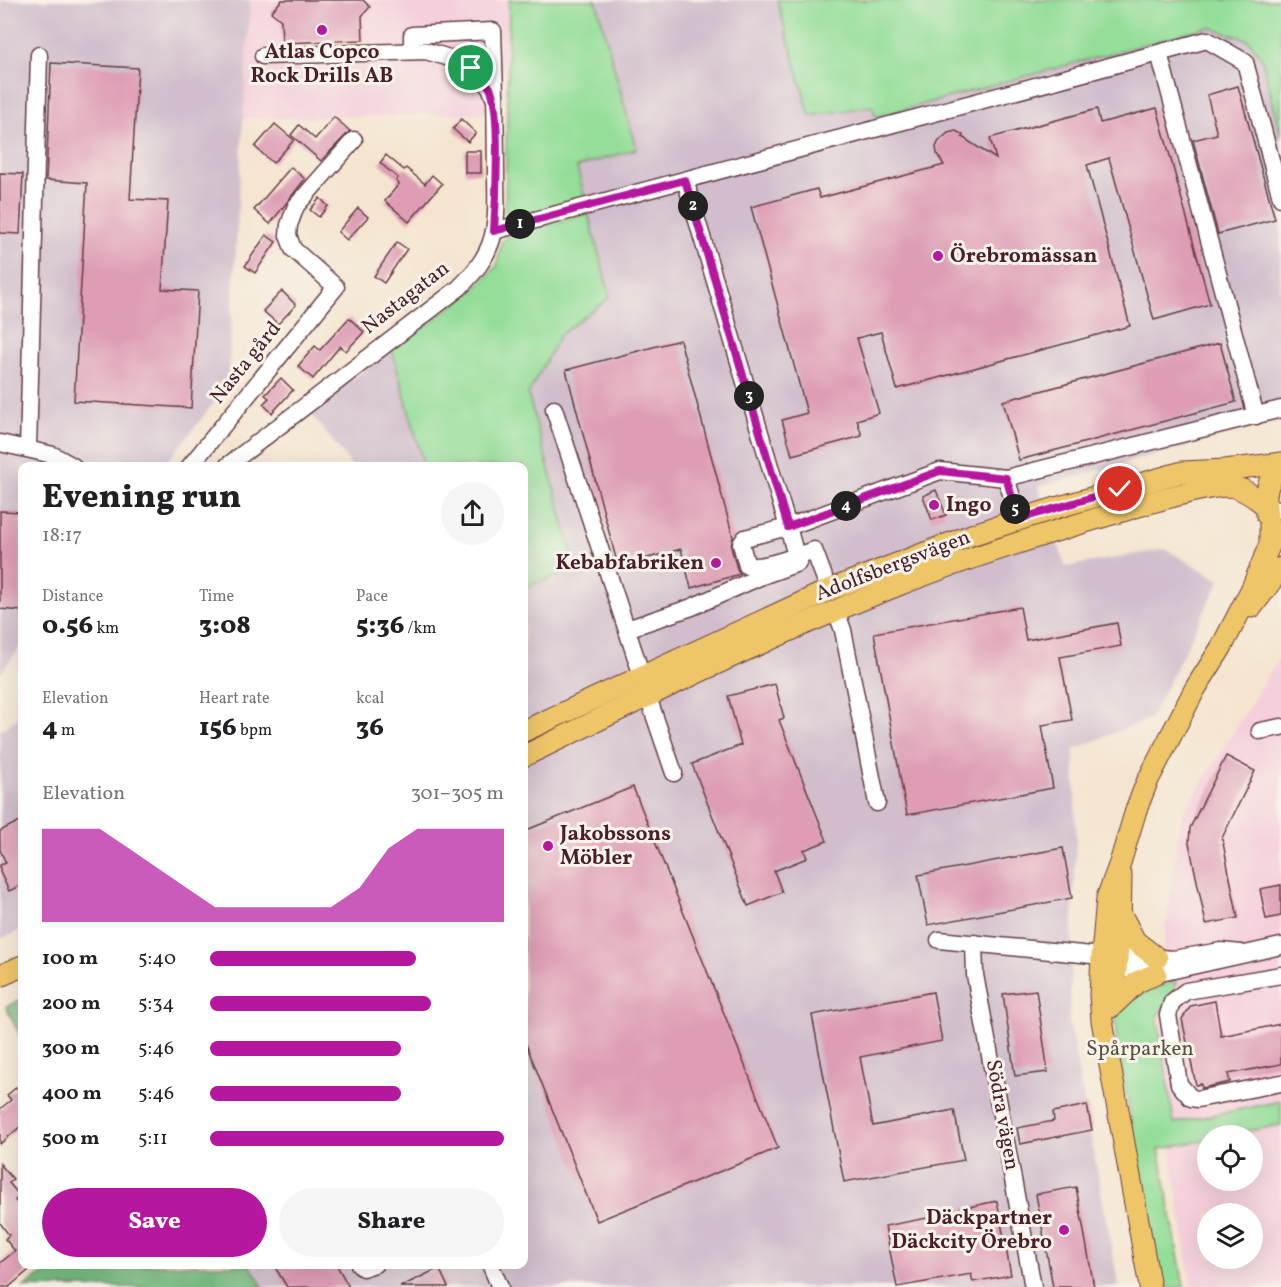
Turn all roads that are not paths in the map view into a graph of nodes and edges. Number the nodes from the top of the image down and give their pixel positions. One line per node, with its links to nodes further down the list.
1 (412, 50): 4 (street); 5 (street); 5 (street, Nastagatan)
2 (1159, 53): 7 (street); 8 (street); 12 (street)
3 (39, 55): 14 (street)
4 (263, 56)
5 (496, 103): 9 (street, Nastagatan)
6 (354, 140): 16 (street, Nasta gård)
7 (685, 180): 9 (street); 22 (street)
8 (1281, 198)
9 (494, 231): 17 (street, Nastagatan)
10 (554, 409): 28 (street)
11 (1281, 409): 12 (street)
12 (1256, 416): 19 (street)
13 (0, 443): 14 (street)
14 (28, 449): 15 (street)
15 (66, 462)
16 (193, 462)
17 (232, 462)
18 (1281, 465): 20 (main road, Adolfsbergsvägen); 21 (main road)
19 (1006, 478): 20 (street); 22 (street)
20 (1019, 519): 23 (main road); 26 (main road, Adolfsbergsvägen)
21 (1274, 519): 23 (main road, Adolfsbergsvägen); 29 (main road)
22 (788, 527): 24 (street); 24 (street)
23 (1025, 540): 27 (main road, Adolfsbergsvägen)
24 (795, 556): 26 (street); 28 (street)
25 (1281, 568): 29 (main road)
26 (829, 590): 27 (main road); 30 (main road, Adolfsbergsvägen)
27 (836, 611): 31 (main road, Adolfsbergsvägen); 37 (street)
28 (627, 629): 30 (street)
29 (1221, 648): 38 (main road)
30 (642, 676): 31 (main road); 33 (main road, Adolfsbergsvägen)
31 (648, 697): 35 (main road, Adolfsbergsvägen); 36 (street)
32 (1281, 727): 34 (street)
33 (528, 729)
34 (1260, 731)
35 (528, 754)
36 (674, 773)
37 (877, 803)
38 (1120, 863): 39 (main road); 43 (main road)
39 (1121, 916): 43 (main road); 44 (main road)
40 (939, 940): 41 (street)
41 (974, 943): 43 (street); 53 (street, Södra vägen)
42 (1281, 946): 44 (street)
43 (1110, 956): 44 (street); 48 (main road); 49 (main road)
44 (1156, 966): 48 (main road)
45 (18, 968): 47 (main road)
46 (1281, 975): 50 (street)
47 (0, 976)
48 (1111, 1007): 49 (main road)
49 (1108, 1048): 54 (main road)
50 (1281, 1083)
51 (492, 1269): 52 (street)
52 (500, 1287)
53 (1033, 1287)
54 (1150, 1287)

